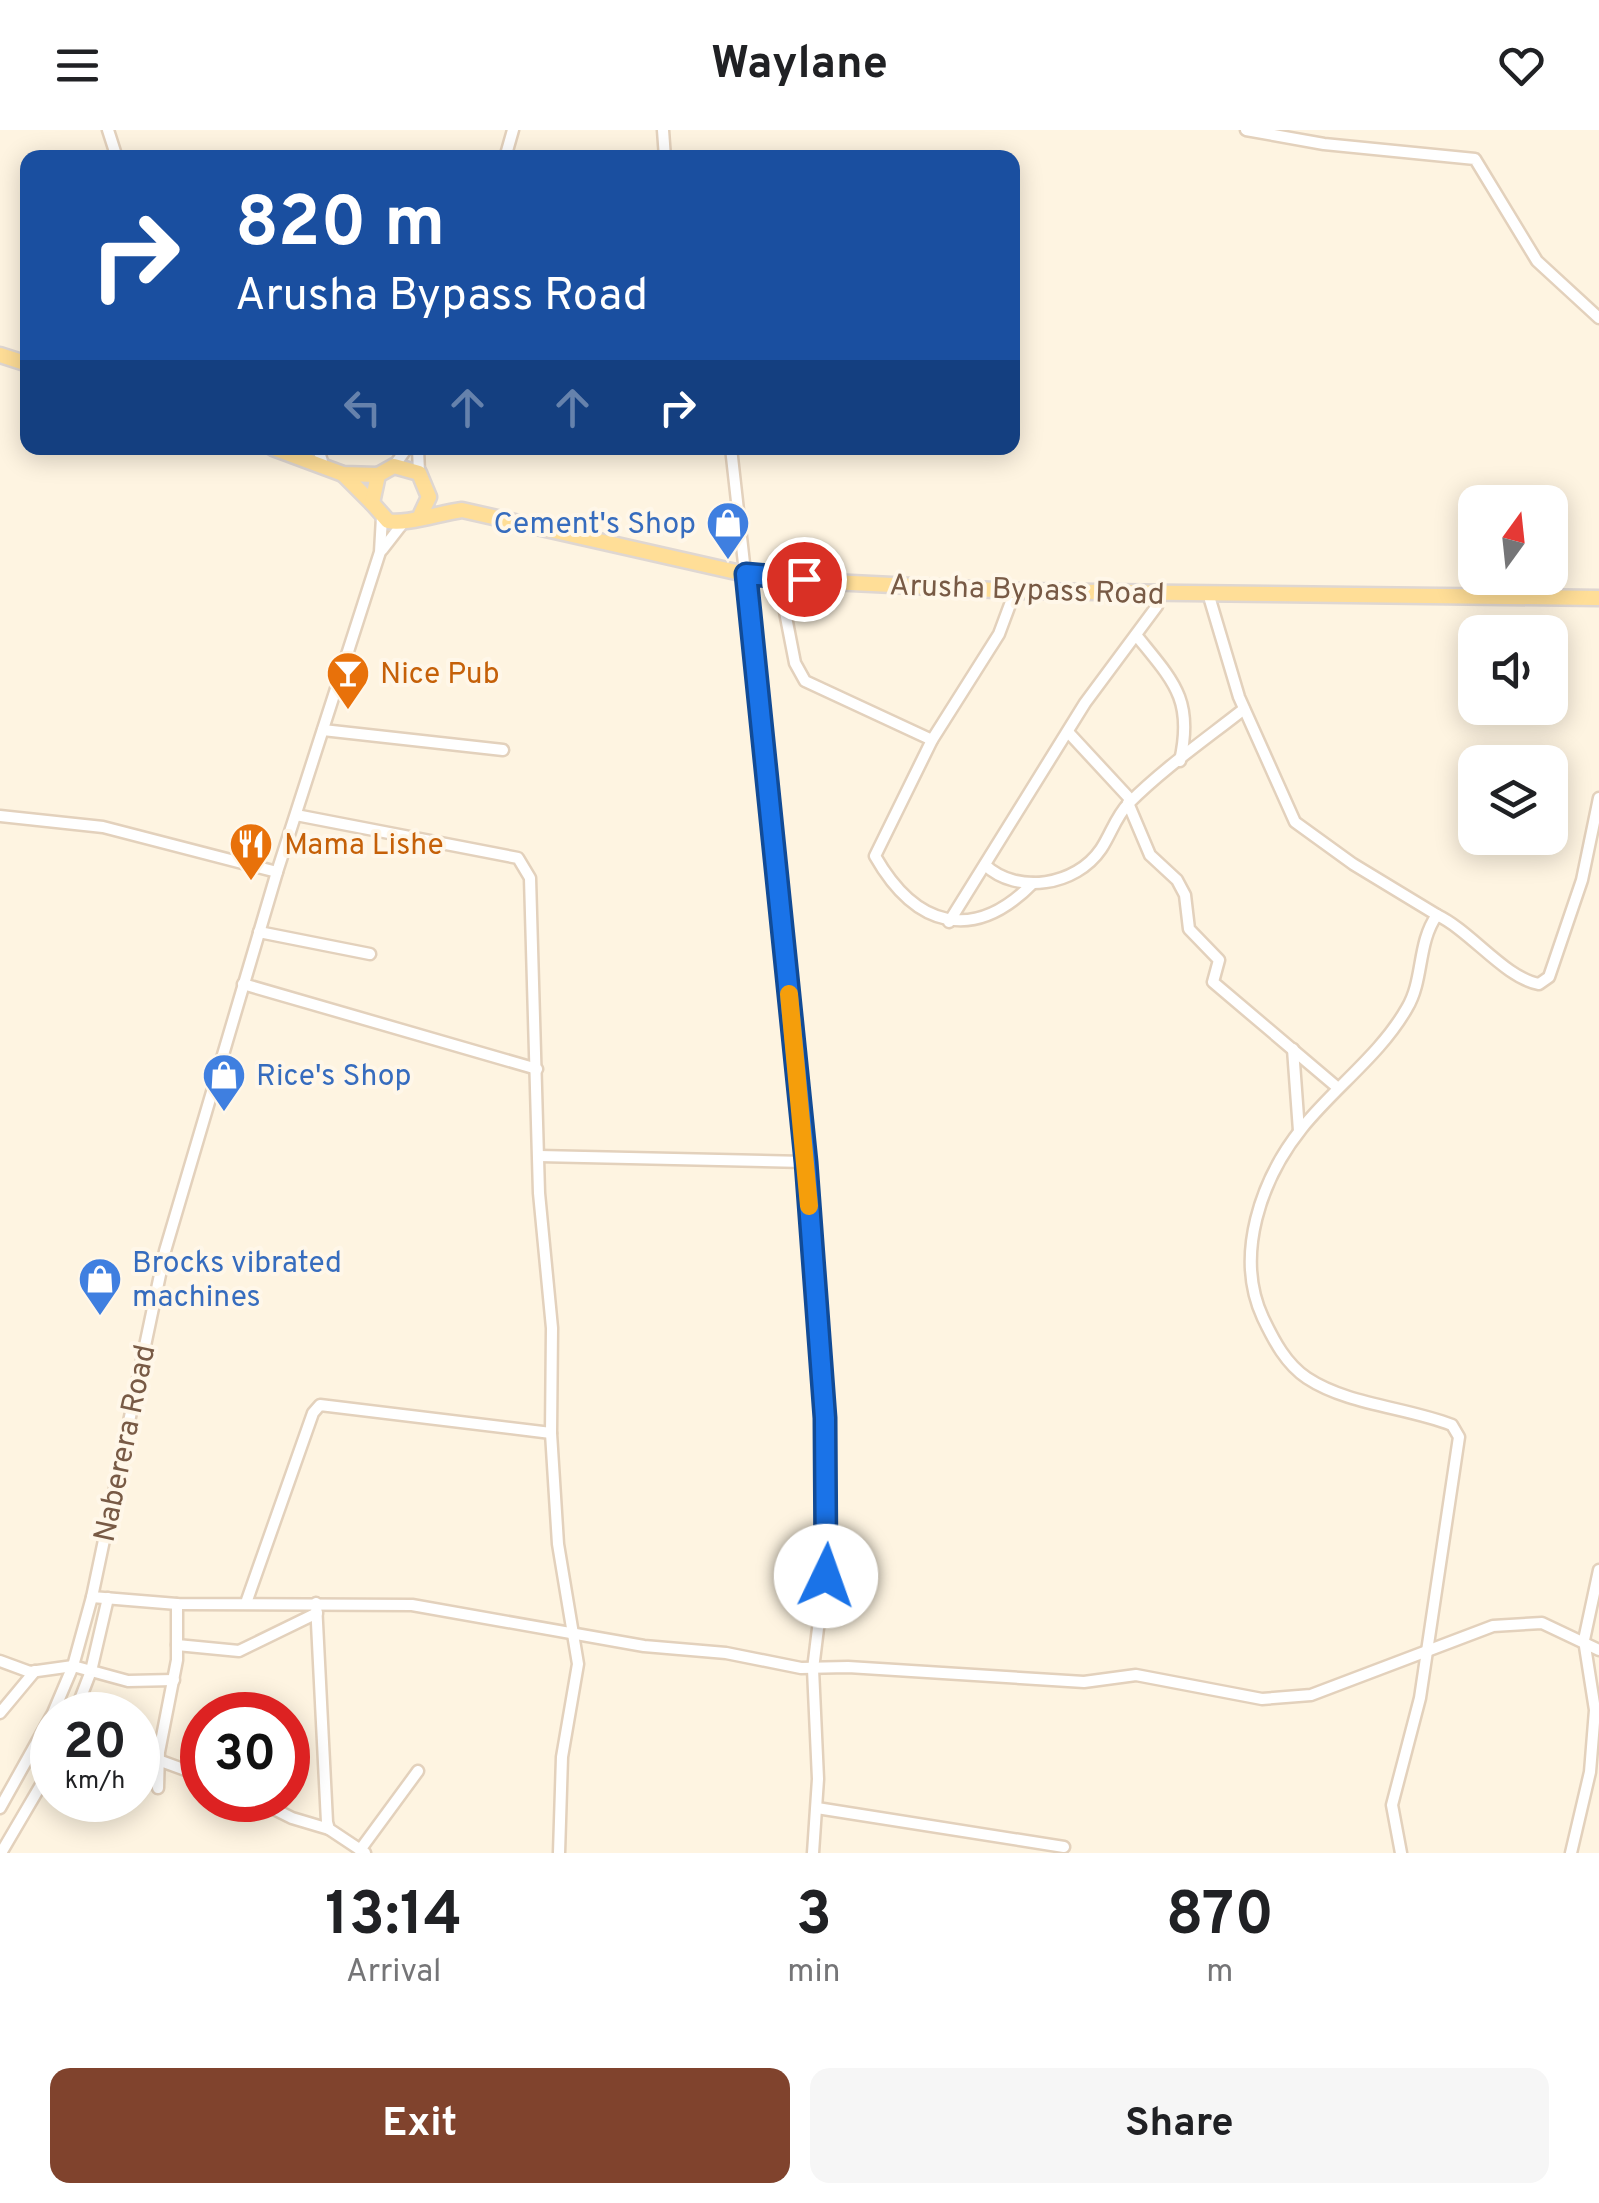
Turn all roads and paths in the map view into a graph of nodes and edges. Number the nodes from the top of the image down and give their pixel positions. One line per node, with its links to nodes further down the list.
1 (1246, 130): 2 (street)
2 (1599, 318)
3 (292, 455): 8 (main road)
4 (320, 455): 8 (street)
5 (402, 455): 9 (street)
6 (418, 455): 10 (street)
7 (732, 455): 20 (street)
8 (323, 466): 11 (main road)
9 (394, 466): 10 (main road); 12 (main road)
10 (419, 473): 13 (main road, Arusha Bypass Road)
11 (343, 474): 12 (main road); 14 (main road)
12 (378, 475): 14 (main road)
13 (428, 488): 15 (main road, Arusha Bypass Road); 16 (main road)
14 (372, 503): 17 (main road)
15 (462, 510): 16 (main road, Arusha Bypass Road); 20 (main road, Arusha Bypass Road)
16 (421, 514): 18 (main road, Arusha Bypass Road)
17 (382, 517): 18 (main road); 19 (street, Naberera Road)
18 (403, 524): 19 (street, Naberera Road)
19 (380, 552): 28 (street, Naberera Road)
20 (746, 574): 21 (main road, Arusha Bypass Road); 50 (street)
21 (778, 576): 22 (main road, Arusha Bypass Road); 30 (street)
22 (1015, 591): 23 (main road, Arusha Bypass Road); 30 (street)
23 (1159, 593): 24 (main road, Arusha Bypass Road); 26 (street)
24 (1208, 593): 25 (main road, Arusha Bypass Road); 27 (street)
25 (1599, 598)
26 (1136, 635): 29 (street); 32 (street)
27 (1244, 709): 32 (street); 40 (street)
28 (323, 730): 31 (street); 35 (street, Naberera Road)
29 (1068, 732): 34 (street); 37 (street)
30 (932, 740): 41 (street)
31 (503, 750)
32 (1180, 760): 34 (street)
33 (1599, 798): 40 (street)
34 (1130, 802): 39 (street); 45 (street)
35 (296, 815): 38 (street, Naberera Road); 46 (street)
36 (0, 816): 38 (street)
37 (984, 864): 39 (street); 41 (street)
38 (277, 872): 42 (street, Naberera Road)
39 (1033, 883): 41 (street)
40 (1437, 915): 47 (street)
41 (949, 922)
42 (258, 932): 43 (street); 44 (street, Naberera Road)
43 (370, 954)
44 (243, 984): 46 (street); 53 (street, Naberera Road)
45 (1293, 1049): 47 (street); 48 (street)
46 (537, 1069): 49 (street)
47 (1338, 1088): 48 (street)
48 (1300, 1131): 61 (street)
49 (539, 1156): 50 (street); 51 (street)
50 (806, 1162): 65 (street)
51 (551, 1433): 55 (street); 58 (street)
52 (1599, 1570): 59 (street)
53 (92, 1597): 54 (street); 64 (street, Naberera Road)
54 (108, 1598): 56 (street); 66 (street)
55 (246, 1603): 56 (street); 57 (street)
56 (177, 1604): 60 (street)
57 (316, 1608): 58 (street); 60 (street); 77 (street)
58 (570, 1634): 65 (street); 81 (street)
59 (1584, 1640): 61 (street); 62 (street); 84 (street)
60 (177, 1645): 68 (street)
61 (1427, 1648): 65 (street); 83 (street)
62 (1599, 1650)
63 (0, 1661): 67 (street)
64 (73, 1666): 66 (street); 67 (street); 74 (street, Naberera Road)
65 (814, 1669): 75 (street)
66 (91, 1671): 68 (street); 69 (street)
67 (35, 1672): 70 (street)
68 (174, 1680): 71 (street)
69 (83, 1692)
70 (0, 1713)
71 (160, 1750)
72 (418, 1771): 79 (street)
73 (30, 1803): 80 (street)
74 (0, 1808)
75 (817, 1808): 78 (street); 82 (street)
76 (305, 1822): 77 (street)
77 (329, 1829): 79 (street)
78 (1064, 1847)
79 (362, 1852)
80 (0, 1853)
81 (559, 1853)
82 (812, 1853)
83 (1401, 1853)
84 (1571, 1853)

